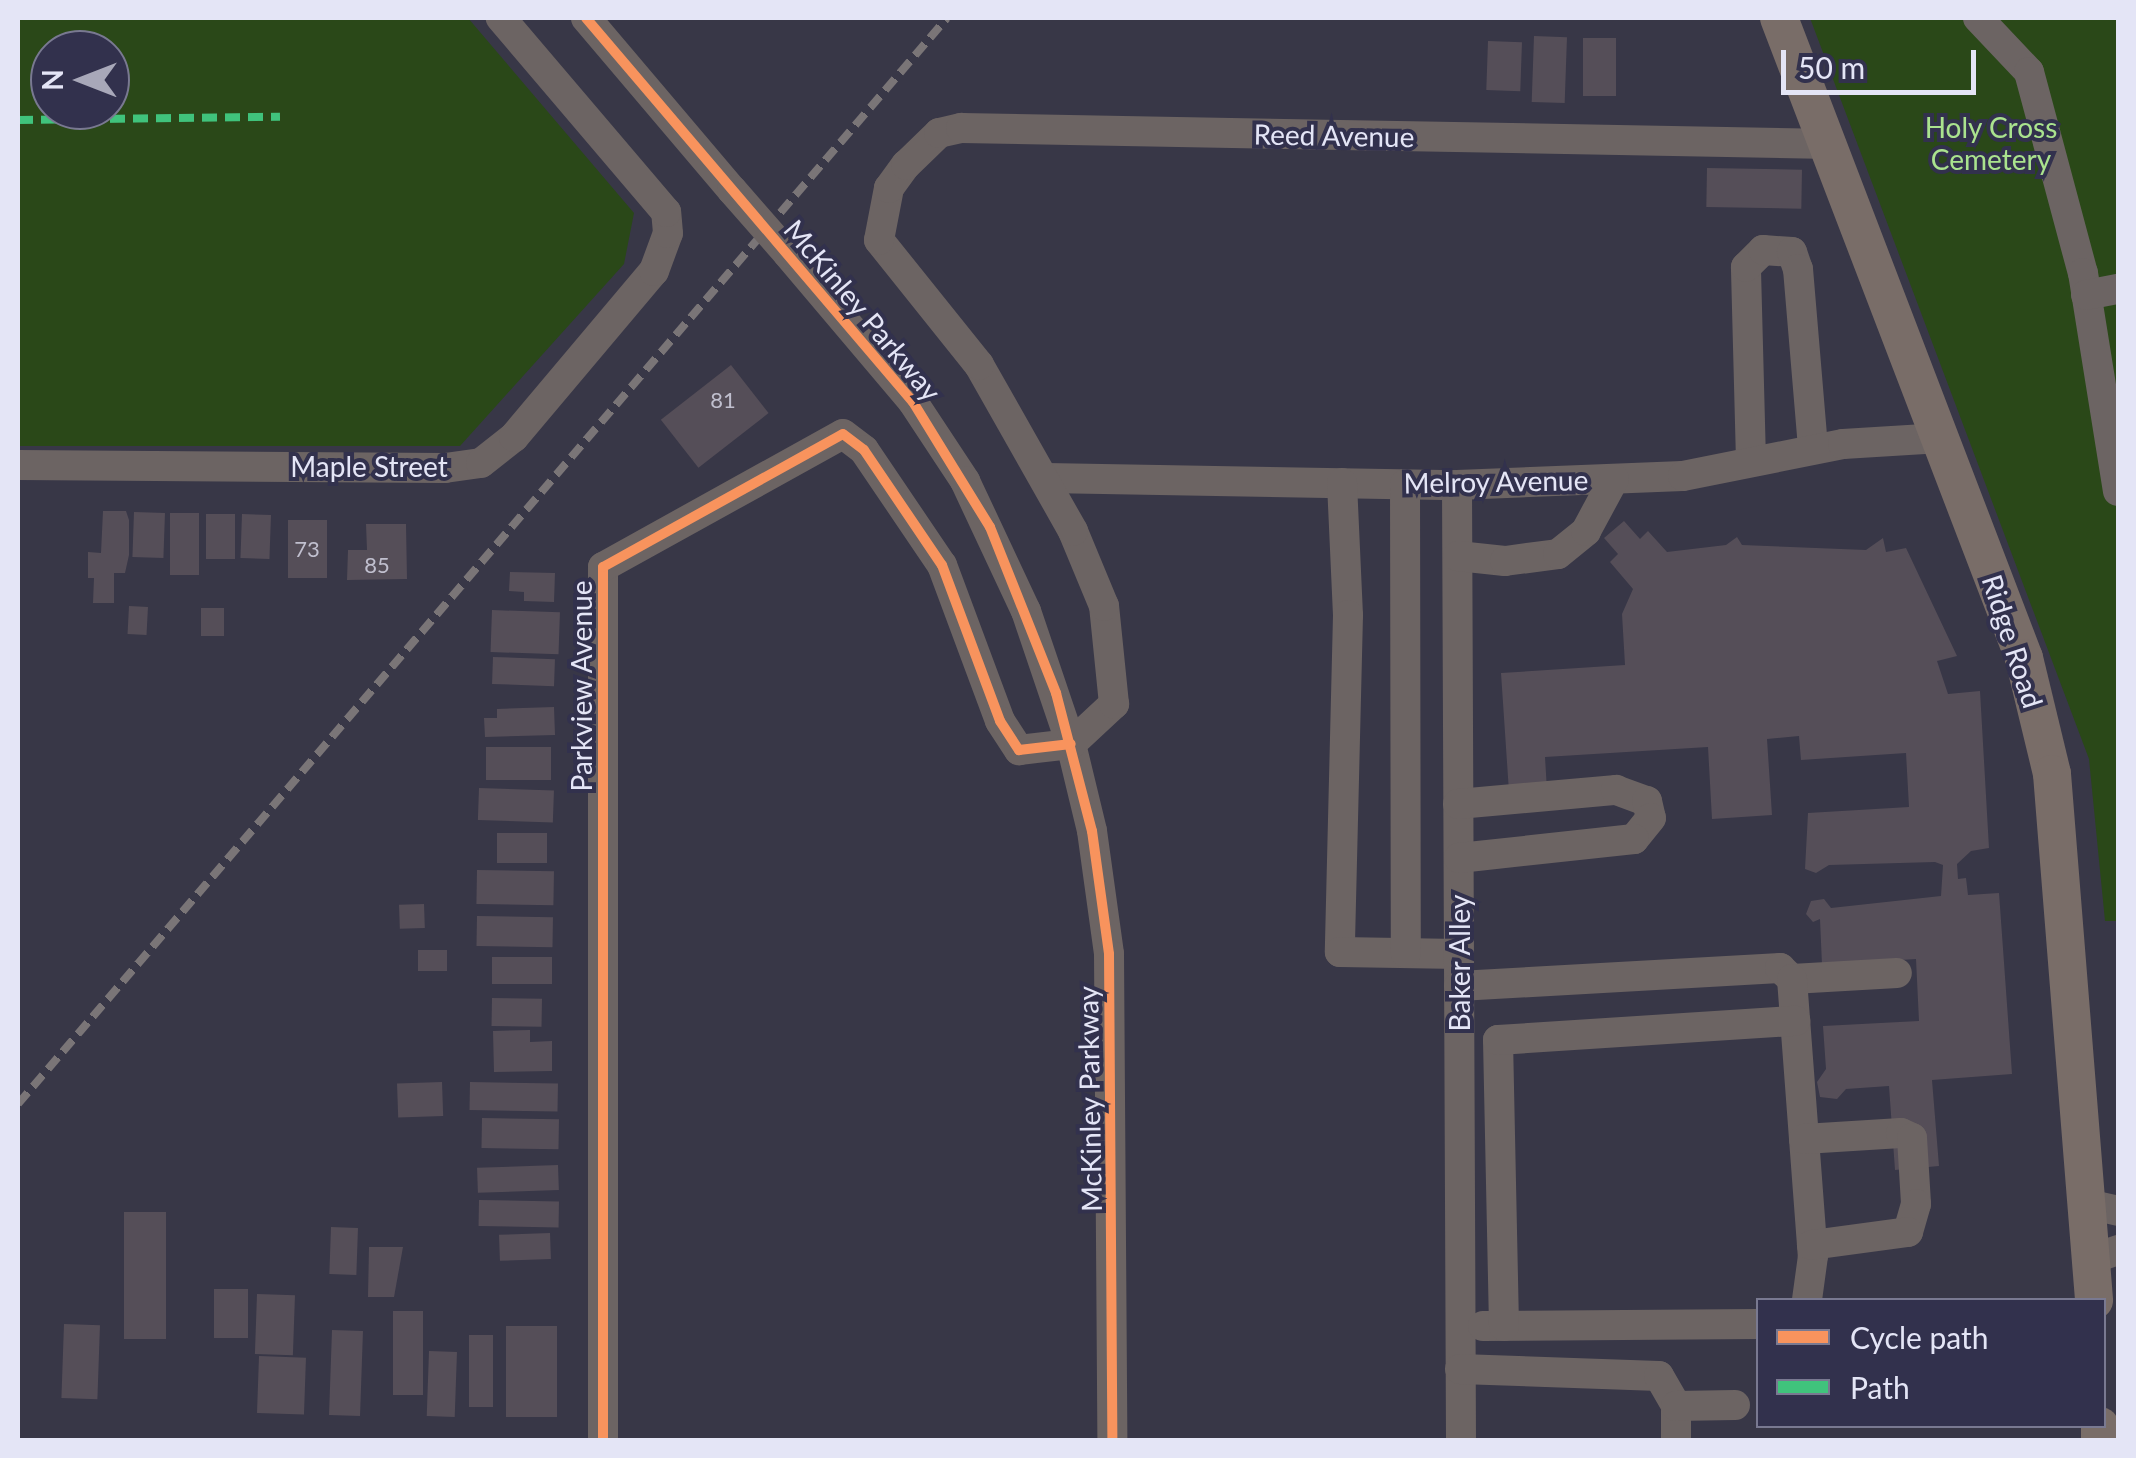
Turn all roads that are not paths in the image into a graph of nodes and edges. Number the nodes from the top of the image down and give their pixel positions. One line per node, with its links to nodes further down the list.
1 (501, 18): 11 (street, Maple Street)
2 (586, 18): 19 (street, McKinley Parkway, bridge)
3 (1778, 18): 5 (main road, Ridge Road)
4 (1978, 18): 7 (street)
5 (1830, 144): 8 (main road, Ridge Road); 12 (street, Reed Avenue)
6 (2118, 289): 7 (street)
7 (2086, 295): 17 (street)
8 (1942, 438): 9 (street, Melroy Avenue); 29 (main road, Ridge Road)
9 (1813, 449): 10 (street, Melroy Avenue); 10 (street)
10 (1751, 461): 13 (street, Melroy Avenue)
11 (18, 464)
12 (1046, 478): 14 (street, Melroy Avenue); 19 (street)
13 (1614, 479): 16 (street, Melroy Avenue); 18 (street)
14 (1342, 483): 15 (street, Melroy Avenue); 22 (street)
15 (1406, 484): 16 (street, Melroy Avenue); 22 (street)
16 (1457, 484): 18 (street, Baker Alley)
17 (2118, 491)
18 (1458, 556): 20 (street, Baker Alley)
19 (1071, 744): 40 (street, Parkview Avenue); 41 (street, McKinley Parkway)
20 (1458, 804): 21 (street, Baker Alley); 21 (street)
21 (1459, 858): 23 (street, Baker Alley)
22 (1406, 953): 23 (street)
23 (1459, 954): 26 (street, Baker Alley)
24 (1897, 974): 25 (street)
25 (1792, 980): 26 (street); 27 (street)
26 (1459, 986): 35 (street, Baker Alley)
27 (1796, 1021): 28 (street); 36 (street)
28 (1804, 1139): 30 (street); 30 (street)
29 (2103, 1208): 31 (main road, Ridge Road)
30 (1812, 1244): 32 (street)
31 (2105, 1254): 33 (main road, Ridge Road)
32 (1808, 1298)
33 (2094, 1298)
34 (1756, 1324): 36 (street)
35 (1460, 1326): 36 (street); 37 (street, Baker Alley)
36 (1504, 1326)
37 (1460, 1370): 39 (street); 42 (street, Baker Alley)
38 (1735, 1405): 39 (street)
39 (1676, 1406): 43 (street)
40 (603, 1440)
41 (1112, 1440)
42 (1461, 1440)
43 (1676, 1440)

